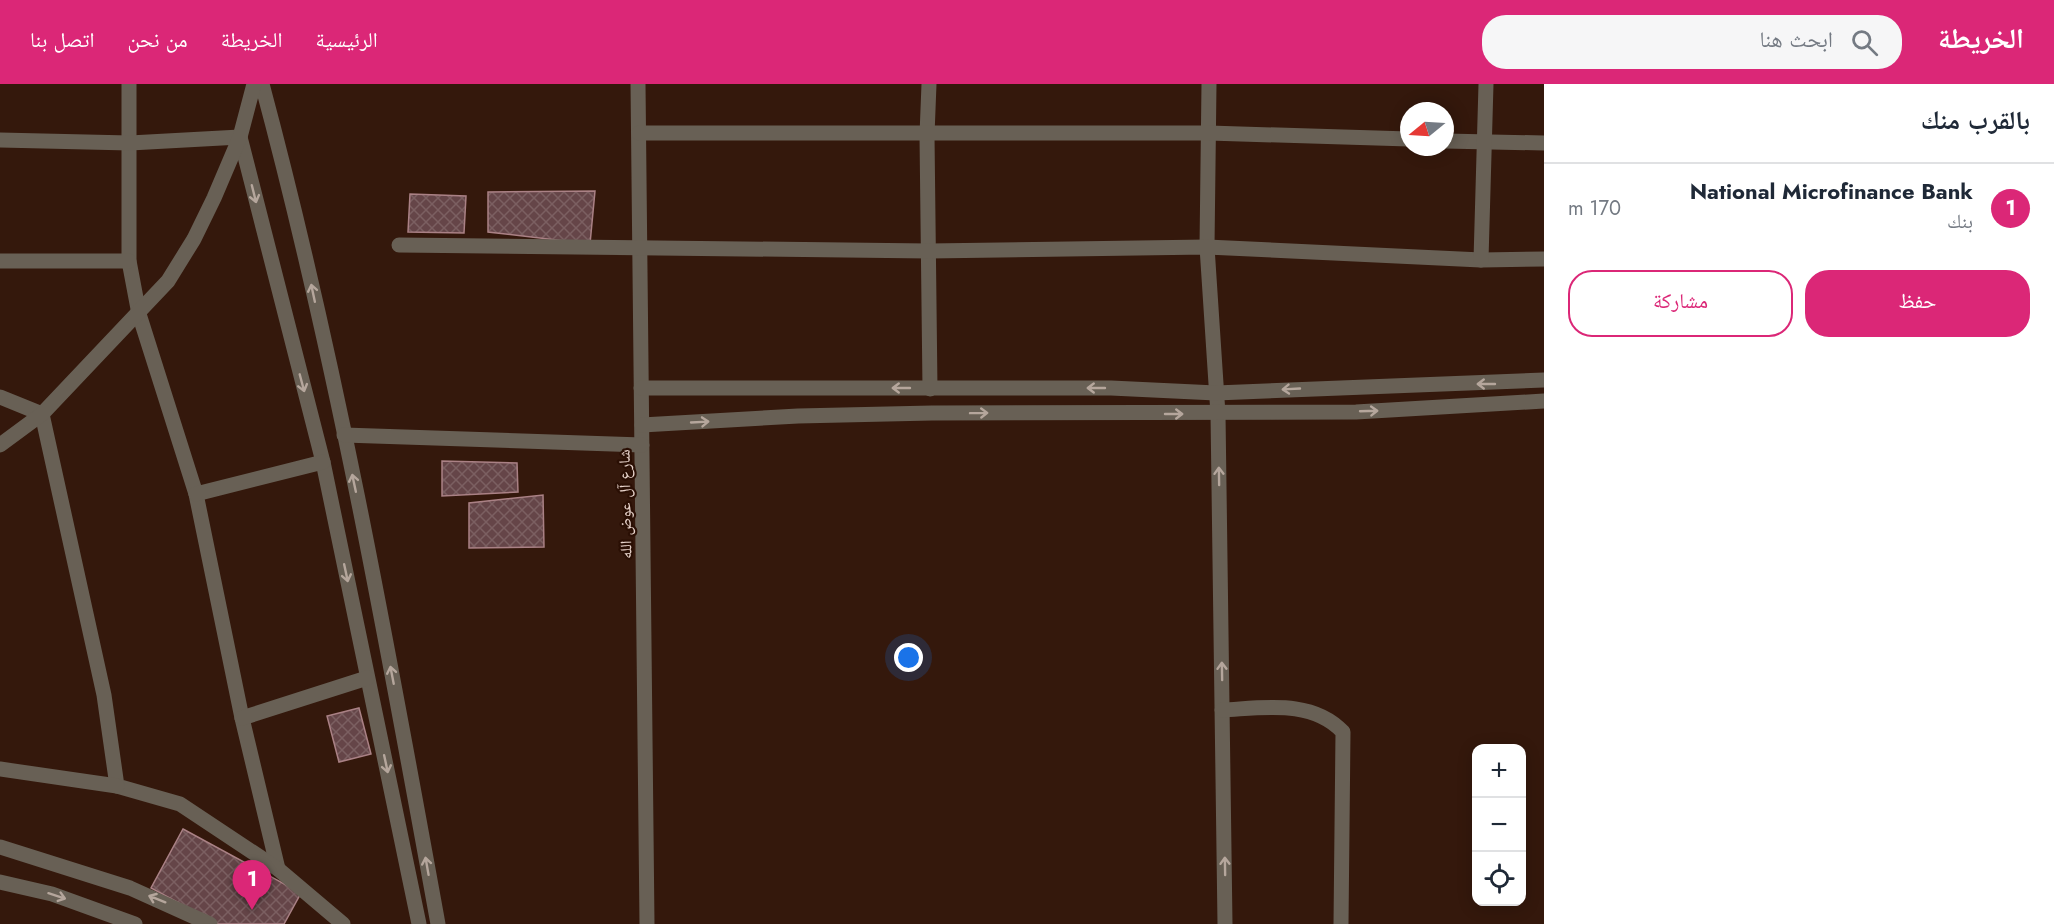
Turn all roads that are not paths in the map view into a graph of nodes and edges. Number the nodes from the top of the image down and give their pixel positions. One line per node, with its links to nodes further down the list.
1 (129, 84): 16 (street)
2 (254, 84): 11 (street)
3 (262, 84): 36 (street, one-way to 3)
4 (638, 84): 8 (street, شارع آل عوض الله)
5 (929, 84): 10 (street)
6 (1209, 84): 9 (street)
7 (1486, 84): 15 (street)
8 (639, 133): 10 (street); 20 (street, شارع آل عوض الله)
9 (1209, 133): 10 (street); 13 (street); 19 (street)
10 (927, 135): 21 (street)
11 (240, 137): 16 (street); 26 (street); 39 (street, one-way to 39)
12 (0, 140): 16 (street)
13 (1400, 140)
14 (1454, 141): 15 (street)
15 (1484, 142): 17 (street); 22 (street)
16 (130, 143): 25 (street)
17 (1544, 143)
18 (399, 245): 20 (street)
19 (1207, 247): 21 (street); 22 (street); 30 (street)
20 (641, 249): 21 (street); 28 (street, شارع آل عوض الله)
21 (929, 251): 29 (street)
22 (1481, 260): 23 (street)
23 (1544, 260)
24 (0, 261): 25 (street)
25 (129, 261): 26 (street)
26 (139, 314): 33 (street); 40 (street)
27 (1544, 380): 30 (street, one-way to 30)
28 (641, 388): 29 (street, one-way to 28); 35 (street, شارع آل عوض الله)
29 (930, 388): 30 (street, one-way to 29)
30 (1216, 393): 34 (street)
31 (0, 397): 33 (street)
32 (1544, 401): 34 (street, one-way to 32)
33 (42, 414): 37 (street); 45 (street)
34 (1218, 414): 35 (street, one-way to 34); 42 (street, one-way to 34)
35 (642, 425): 38 (street, شارع آل عوض الله)
36 (344, 435): 38 (street); 53 (street, one-way to 36)
37 (0, 445)
38 (642, 445): 54 (street, شارع آل عوض الله)
39 (323, 462): 40 (street); 41 (street, one-way to 41)
40 (196, 494): 43 (street)
41 (368, 678): 43 (street); 52 (street, one-way to 52)
42 (1222, 710): 55 (street, one-way to 42); 56 (street)
43 (242, 718): 47 (street)
44 (0, 770): 45 (street)
45 (117, 786): 47 (street)
46 (0, 847): 50 (street, one-way to 46)
47 (278, 869): 51 (street)
48 (0, 882): 49 (street, one-way to 49)
49 (135, 924)
50 (210, 924)
51 (344, 924)
52 (418, 924)
53 (438, 924)
54 (647, 924)
55 (1226, 924)
56 (1341, 924)

